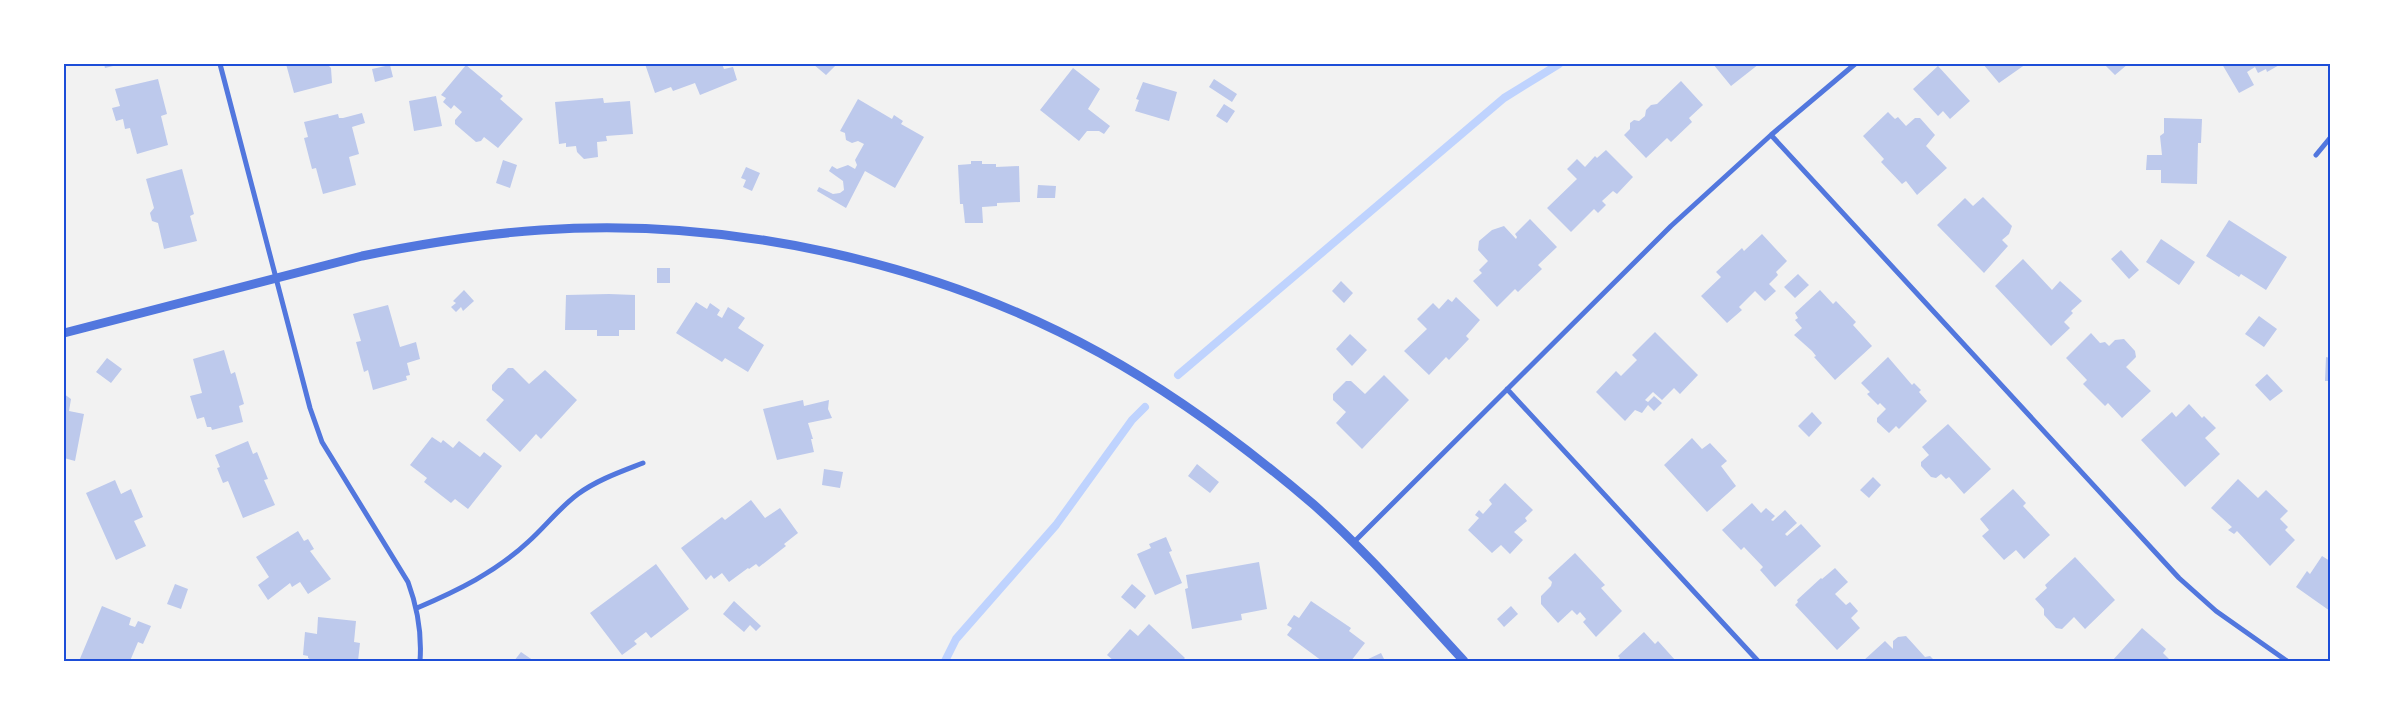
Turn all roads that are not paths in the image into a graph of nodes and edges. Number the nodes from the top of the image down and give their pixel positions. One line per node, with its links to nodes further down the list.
1 (220, 64): 6 (street)
2 (1855, 64): 3 (street)
3 (1771, 135): 8 (street); 15 (street)
4 (2330, 138): 5 (street)
5 (2316, 155)
6 (276, 278): 7 (street); 10 (street); 11 (street)
7 (64, 333)
8 (1507, 389): 10 (street); 14 (street)
9 (643, 463): 11 (street)
10 (1353, 543): 13 (street)
11 (417, 608): 12 (street)
12 (420, 661)
13 (1464, 661)
14 (1758, 661)
15 (2287, 661)

